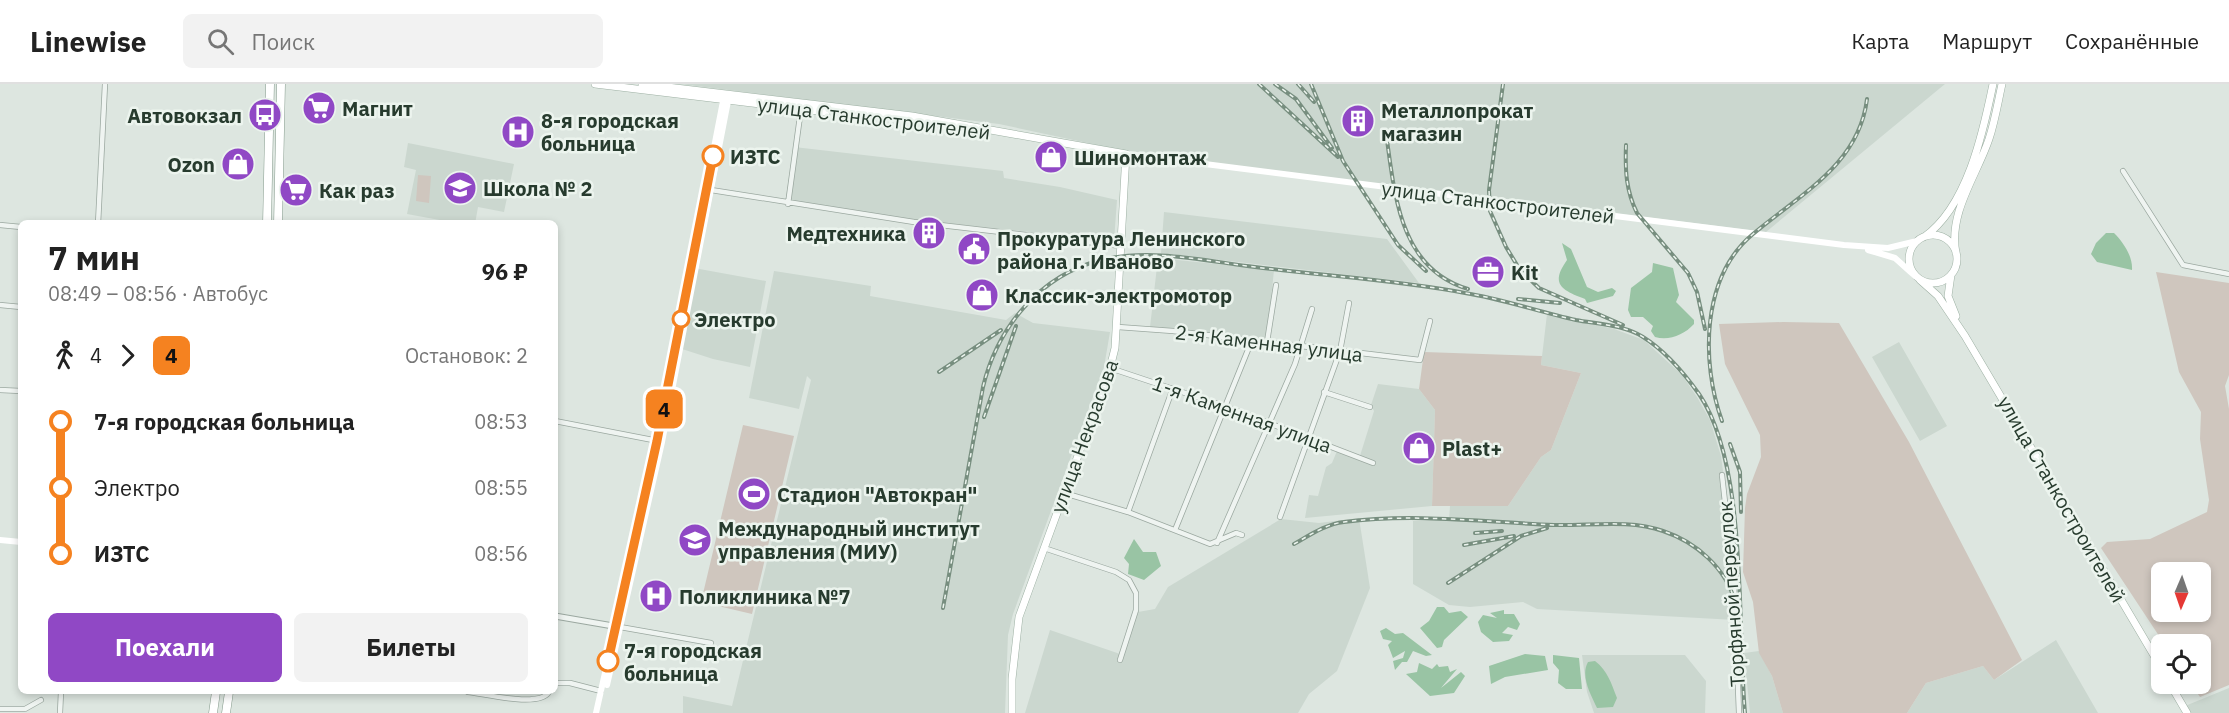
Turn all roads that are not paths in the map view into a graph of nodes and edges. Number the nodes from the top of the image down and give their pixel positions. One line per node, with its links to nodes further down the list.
1 (105, 84): 14 (street)
2 (270, 84): 15 (highway)
3 (281, 84): 16 (highway)
4 (595, 84): 8 (main road, улица Станкостроителей)
5 (642, 84): 8 (main road, улица Станкостроителей)
6 (1993, 84): 19 (main road)
7 (2001, 84): 22 (main road)
8 (726, 98): 9 (main road, улица Станкостроителей); 10 (main road, улица Станкостроителей); 12 (main road)
9 (801, 109): 10 (main road, улица Станкостроителей); 13 (street)
10 (1126, 155): 20 (main road, улица Станкостроителей); 21 (main road, улица Некрасова)
11 (2123, 171): 24 (street)
12 (709, 189): 13 (street); 48 (main road)
13 (788, 204): 21 (street)
14 (98, 220)
15 (267, 220)
16 (278, 220)
17 (0, 225): 18 (street)
18 (18, 227)
19 (1921, 239): 20 (main road, улица Станкостроителей); 22 (main road); 25 (main road)
20 (1844, 245): 25 (main road, улица Станкостроителей)
21 (1121, 246): 32 (main road, улица Некрасова)
22 (1956, 253): 23 (main road)
23 (1951, 274): 25 (main road); 33 (main road, улица Станкостроителей)
24 (2229, 274)
25 (1917, 278): 33 (main road, улица Станкостроителей)
26 (1276, 285): 35 (street)
27 (1349, 303): 37 (street)
28 (0, 305): 29 (street)
29 (18, 307)
30 (1312, 309): 36 (street)
31 (1430, 321): 37 (street, 2-я Каменная улица)
32 (1118, 327): 34 (street, 2-я Каменная улица); 38 (main road, улица Некрасова)
33 (1961, 330): 63 (main road, улица Станкостроителей)
34 (1252, 340): 35 (street, 2-я Каменная улица); 43 (street)
35 (1267, 342): 36 (street, 2-я Каменная улица)
36 (1302, 346): 37 (street, 2-я Каменная улица); 46 (street)
37 (1340, 351): 42 (street)
38 (1110, 368): 39 (street, 1-я Каменная улица); 51 (main road, улица Некрасова)
39 (1173, 388): 43 (street, 1-я Каменная улица); 52 (street)
40 (0, 390): 41 (street)
41 (18, 391)
42 (1324, 392): 44 (street); 47 (street)
43 (1227, 407): 46 (street, 1-я Каменная улица); 54 (street)
44 (1370, 407)
45 (558, 422): 48 (street)
46 (1270, 423): 47 (street, 1-я Каменная улица); 58 (street)
47 (1307, 436): 49 (street, 1-я Каменная улица); 53 (street)
48 (659, 442): 61 (main road)
49 (1373, 463)
50 (1722, 475): 80 (street, Торфяной переулок)
51 (1064, 493): 52 (street); 59 (main road, улица Некрасова)
52 (1128, 512): 54 (street)
53 (1280, 517)
54 (1175, 530): 58 (street)
55 (1242, 535): 58 (street)
56 (0, 538): 57 (main road)
57 (18, 540)
58 (1217, 543)
59 (1044, 548): 64 (street); 79 (main road, улица Некрасова)
60 (558, 617): 61 (street)
61 (618, 627): 62 (street); 66 (main road)
62 (711, 643)
63 (2151, 650)
64 (1120, 660)
65 (558, 683): 66 (street)
66 (603, 692): 78 (main road)
67 (62, 694): 75 (street)
68 (216, 694): 76 (highway)
69 (229, 694): 77 (highway)
70 (484, 694): 71 (street)
71 (547, 694)
72 (2176, 694): 81 (main road)
73 (41, 700): 74 (street)
74 (0, 709)
75 (60, 713)
76 (213, 713)
77 (226, 713)
78 (598, 713)
79 (1012, 713)
80 (1739, 713)
81 (2187, 713)

